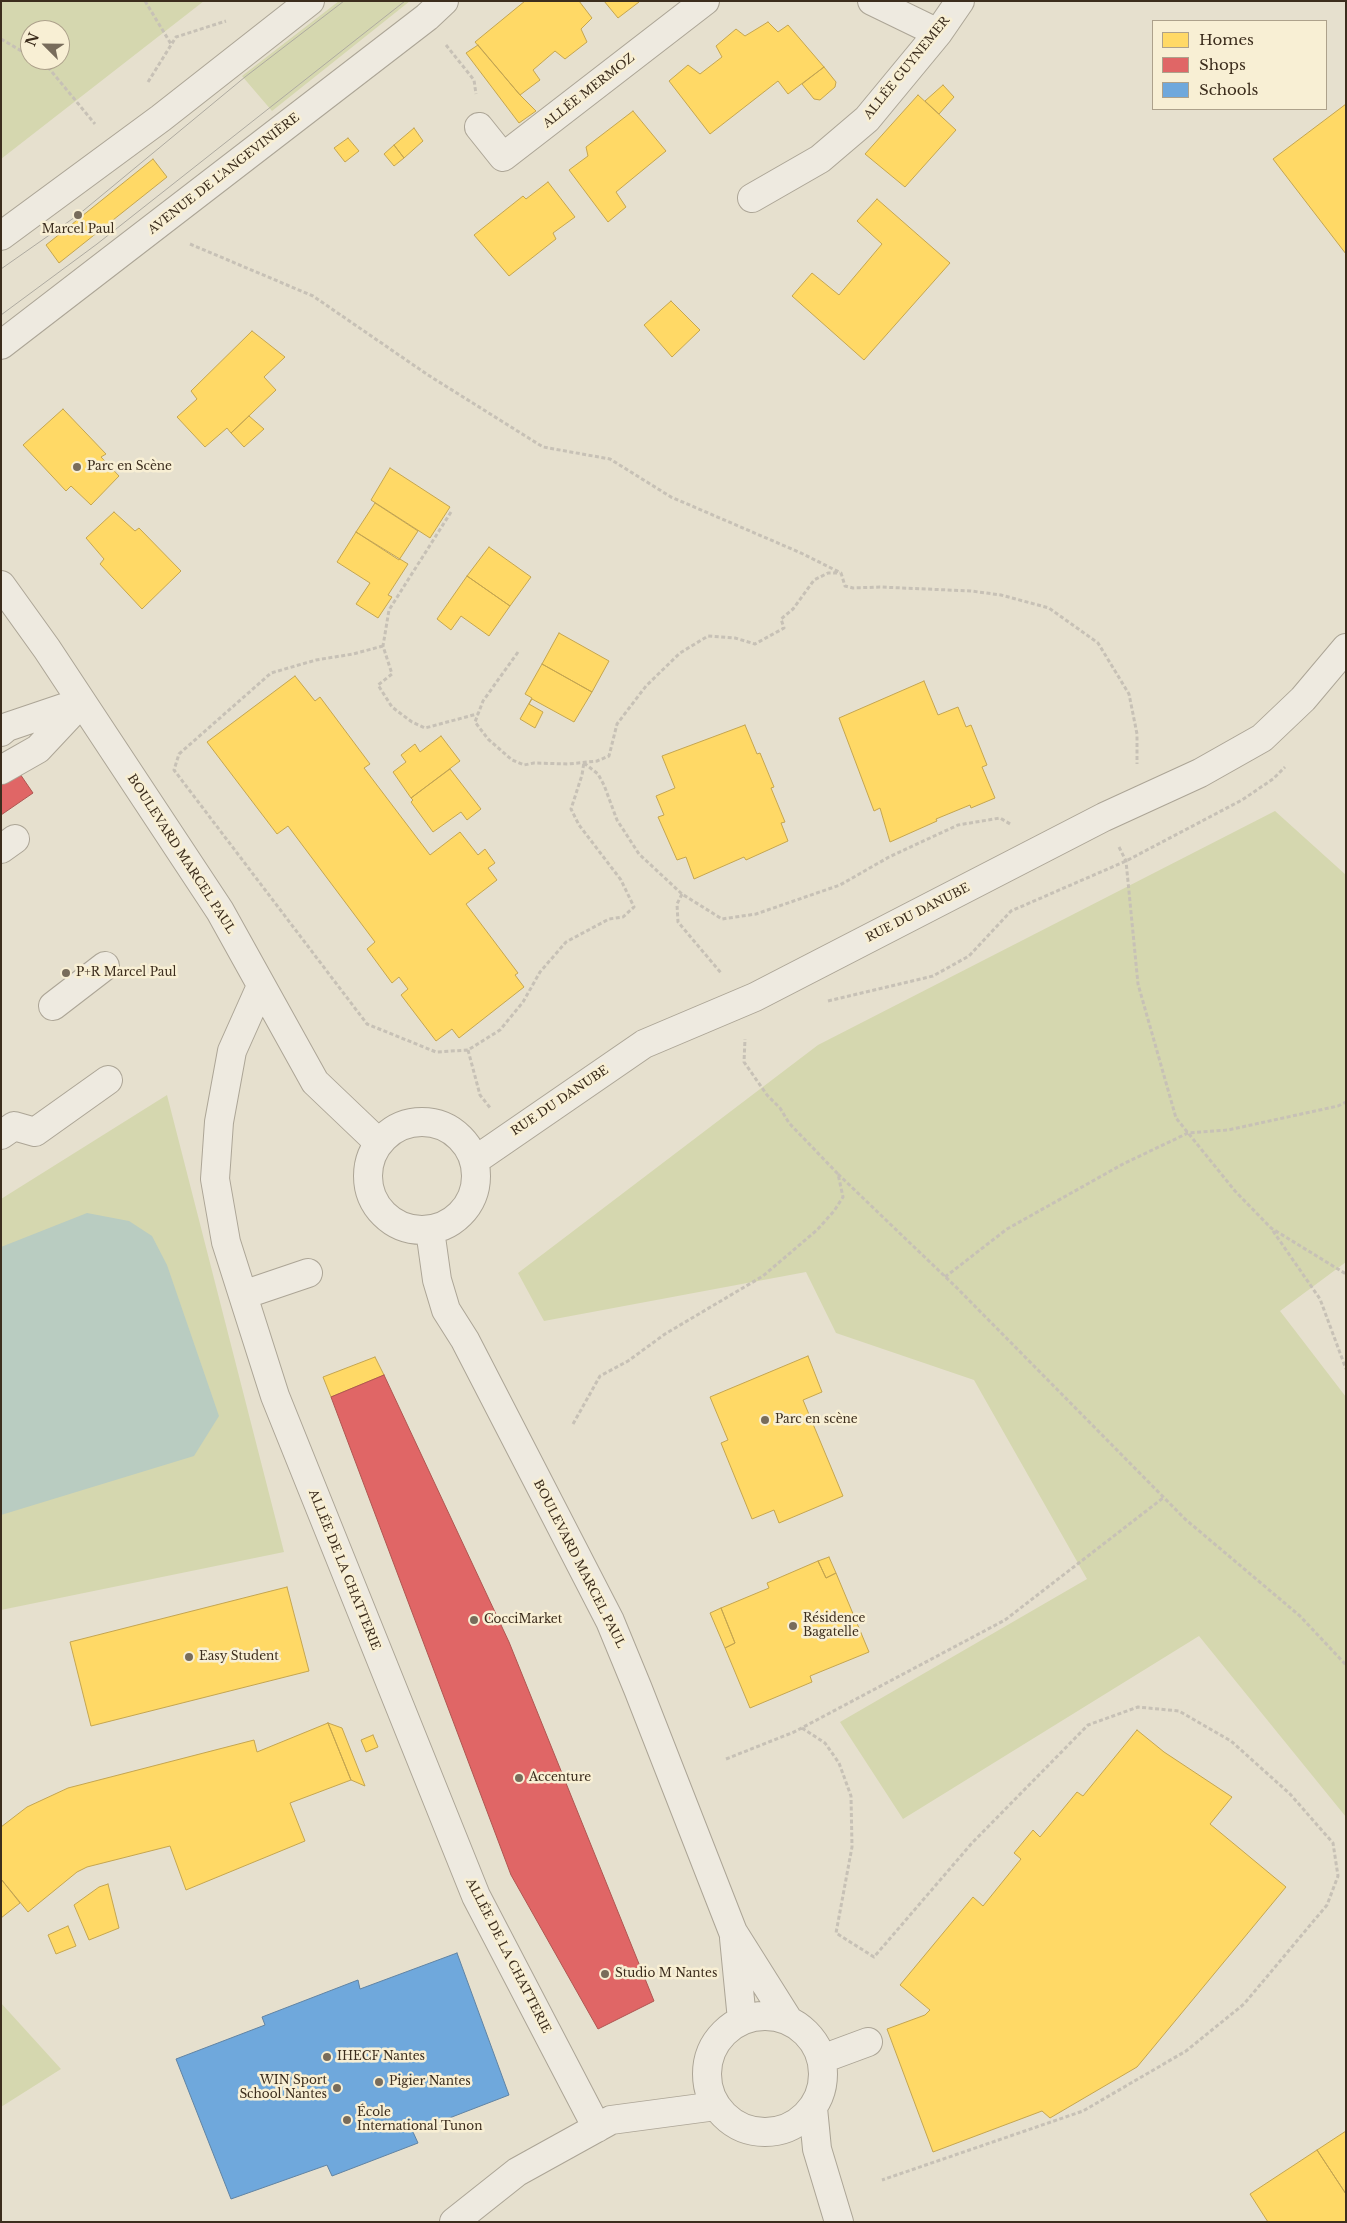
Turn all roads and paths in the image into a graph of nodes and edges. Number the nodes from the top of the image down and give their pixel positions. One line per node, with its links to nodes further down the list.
1 (145, 1): 9 (path)
2 (310, 1): 13 (street)
3 (705, 1): 12 (street, ALLÉE MERMOZ)
4 (872, 1): 7 (street)
5 (960, 1): 7 (street, ALLÉE GUYNEMER)
6 (436, 9): 12 (path); 15 (street, AVENUE DE L'ANGEVINIÈRE)
7 (938, 33): 14 (street, ALLÉE GUYNEMER)
8 (1, 39): 10 (path)
9 (171, 44)
10 (20, 50)
11 (50, 70): 13 (path)
12 (479, 127)
13 (117, 151): 16 (street)
14 (752, 198)
15 (166, 219): 17 (street, AVENUE DE L'ANGEVINIÈRE); 19 (path)
16 (1, 236)
17 (1, 345)
18 (451, 512): 21 (path)
19 (841, 573): 27 (path); 29 (path)
20 (1, 585): 24 (street, BOULEVARD MARCEL PAUL)
21 (383, 646): 25 (path); 27 (path)
22 (1346, 648): 29 (street, RUE DU DANUBE)
23 (518, 652): 25 (path)
24 (82, 702): 26 (street); 28 (street); 34 (street, BOULEVARD MARCEL PAUL)
25 (478, 714): 27 (path)
26 (1, 732)
27 (584, 762): 32 (path)
28 (1, 770)
29 (1138, 802): 30 (street, RUE DU DANUBE)
30 (1104, 817): 31 (street, RUE DU DANUBE); 41 (path)
31 (1023, 859): 32 (path); 35 (street, RUE DU DANUBE)
32 (682, 894): 35 (path)
33 (104, 966): 36 (street)
34 (261, 986): 42 (street, BOULEVARD MARCEL PAUL); 50 (street, ALLÉE DE LA CHATTERIE)
35 (742, 1002): 43 (street, RUE DU DANUBE)
36 (53, 1006)
37 (746, 1032): 44 (path)
38 (108, 1080): 40 (street)
39 (1346, 1102): 41 (path)
40 (8, 1130)
41 (1188, 1133): 45 (path); 49 (path)
42 (379, 1143): 43 (street); 46 (street)
43 (474, 1161): 46 (street)
44 (838, 1174): 49 (path); 52 (path)
45 (1271, 1228): 48 (path); 51 (path)
46 (430, 1230): 57 (street, BOULEVARD MARCEL PAUL)
47 (308, 1273): 50 (street)
48 (1346, 1274)
49 (946, 1277): 53 (path)
50 (243, 1295): 64 (street, ALLÉE DE LA CHATTERIE)
51 (1346, 1369)
52 (573, 1424)
53 (1163, 1498): 54 (path); 55 (path)
54 (1346, 1665)
55 (802, 1728): 56 (path); 65 (path)
56 (726, 1759)
57 (733, 1932): 58 (street, BOULEVARD MARCEL PAUL); 59 (street, BOULEVARD MARCEL PAUL)
58 (742, 2020): 59 (street); 62 (street)
59 (788, 2020): 61 (street)
60 (868, 2042): 61 (street)
61 (822, 2059): 63 (street)
62 (716, 2106): 63 (street); 64 (street)
63 (813, 2108): 67 (street)
64 (596, 2128): 66 (street)
65 (882, 2180)
66 (454, 2222)
67 (839, 2222)

